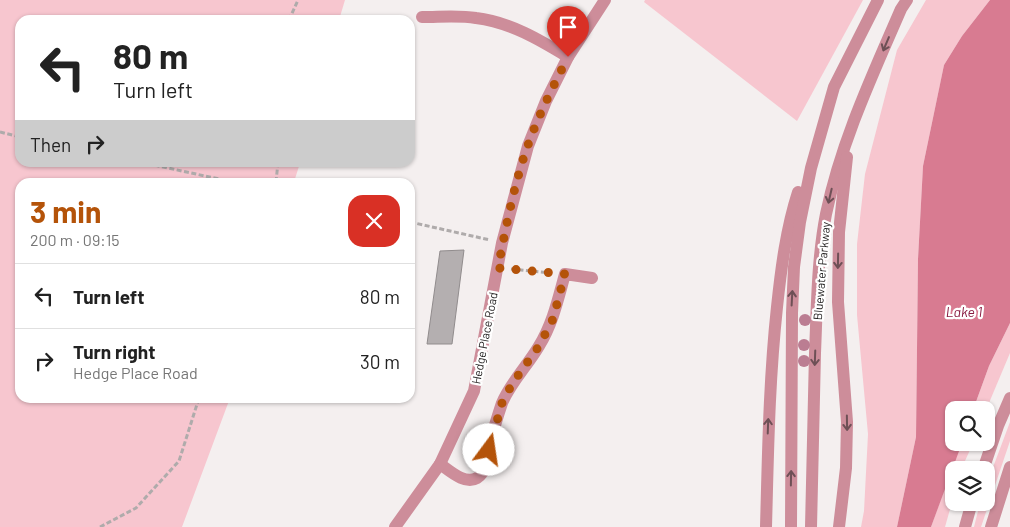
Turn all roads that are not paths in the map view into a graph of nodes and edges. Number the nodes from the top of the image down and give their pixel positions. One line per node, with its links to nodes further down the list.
1 (605, 0): 5 (street, Hedge Place Road)
2 (878, 0): 6 (street, Bluewater Parkway)
3 (906, 0): 7 (street, Bluewater Parkway, one-way to 7)
4 (422, 17): 5 (street)
5 (568, 57): 11 (street, Hedge Place Road)
6 (834, 87): 15 (street, one-way to 6); 16 (street, Bluewater Parkway, one-way to 6)
7 (851, 125): 17 (street, Bluewater Parkway, one-way to 17); 18 (street, one-way to 18)
8 (592, 278): 11 (street)
9 (1010, 398): 10 (street)
10 (986, 461)
11 (440, 464): 14 (street, Hedge Place Road)
12 (1010, 467): 20 (street)
13 (969, 511): 19 (street)
14 (395, 527)
15 (766, 527)
16 (791, 527)
17 (811, 527)
18 (839, 527)
19 (965, 527)
20 (991, 527)

